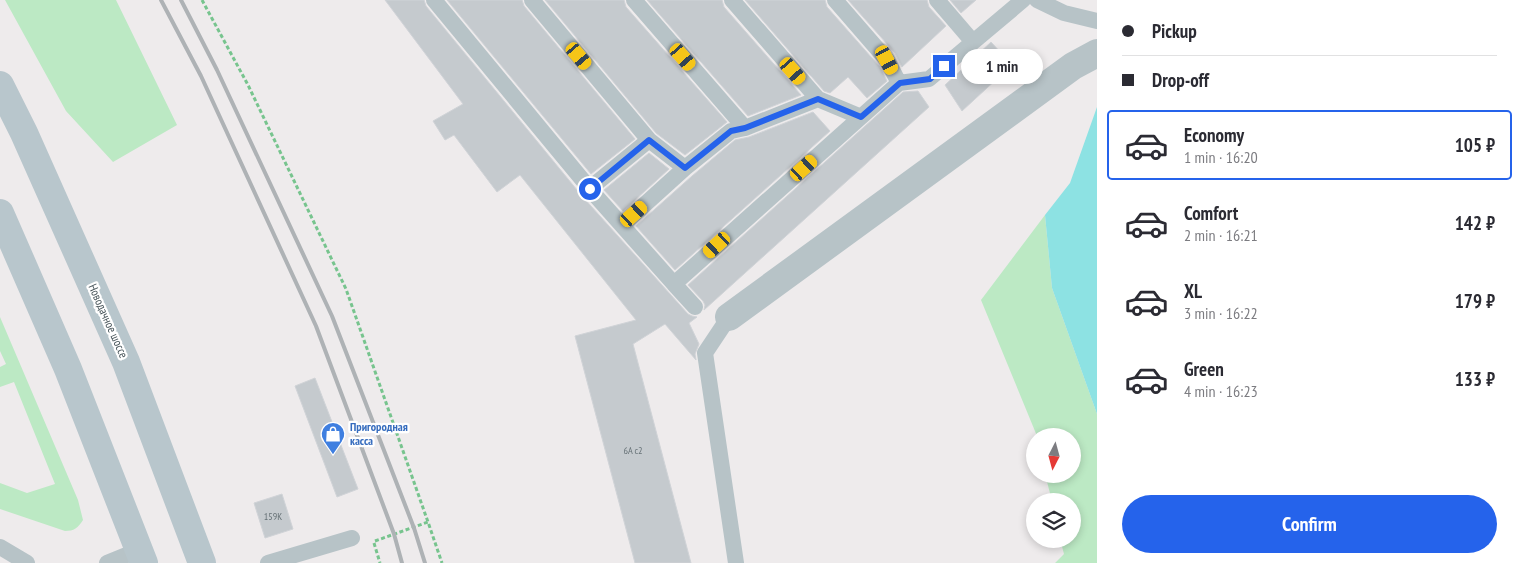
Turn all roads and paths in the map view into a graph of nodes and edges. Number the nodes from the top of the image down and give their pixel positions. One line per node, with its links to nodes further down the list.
1 (202, 0): 26 (path)
2 (434, 0): 20 (lane)
3 (532, 0): 18 (lane)
4 (634, 0): 17 (lane)
5 (732, 0): 15 (lane)
6 (834, 0): 13 (lane)
7 (937, 0): 11 (lane)
8 (1022, 0): 11 (lane)
9 (1037, 0): 10 (lane)
10 (1097, 21)
11 (973, 42): 13 (lane)
12 (1097, 53): 25 (street)
13 (900, 83): 16 (lane)
14 (0, 85): 32 (main road, Новодачное шоссе)
15 (818, 99): 16 (lane); 17 (lane)
16 (861, 117): 23 (lane)
17 (745, 128): 19 (lane)
18 (649, 140): 19 (lane); 20 (lane)
19 (685, 168): 22 (lane)
20 (590, 189): 22 (lane)
21 (0, 213): 29 (main road)
22 (622, 225): 23 (lane)
23 (674, 284): 24 (lane)
24 (695, 307)
25 (729, 318): 36 (lane)
26 (428, 522): 34 (path); 35 (path)
27 (352, 538): 33 (lane)
28 (0, 547): 30 (lane)
29 (142, 556): 31 (lane)
30 (27, 563)
31 (107, 563)
32 (202, 563)
33 (268, 563)
34 (380, 563)
35 (442, 563)
36 (736, 563)

